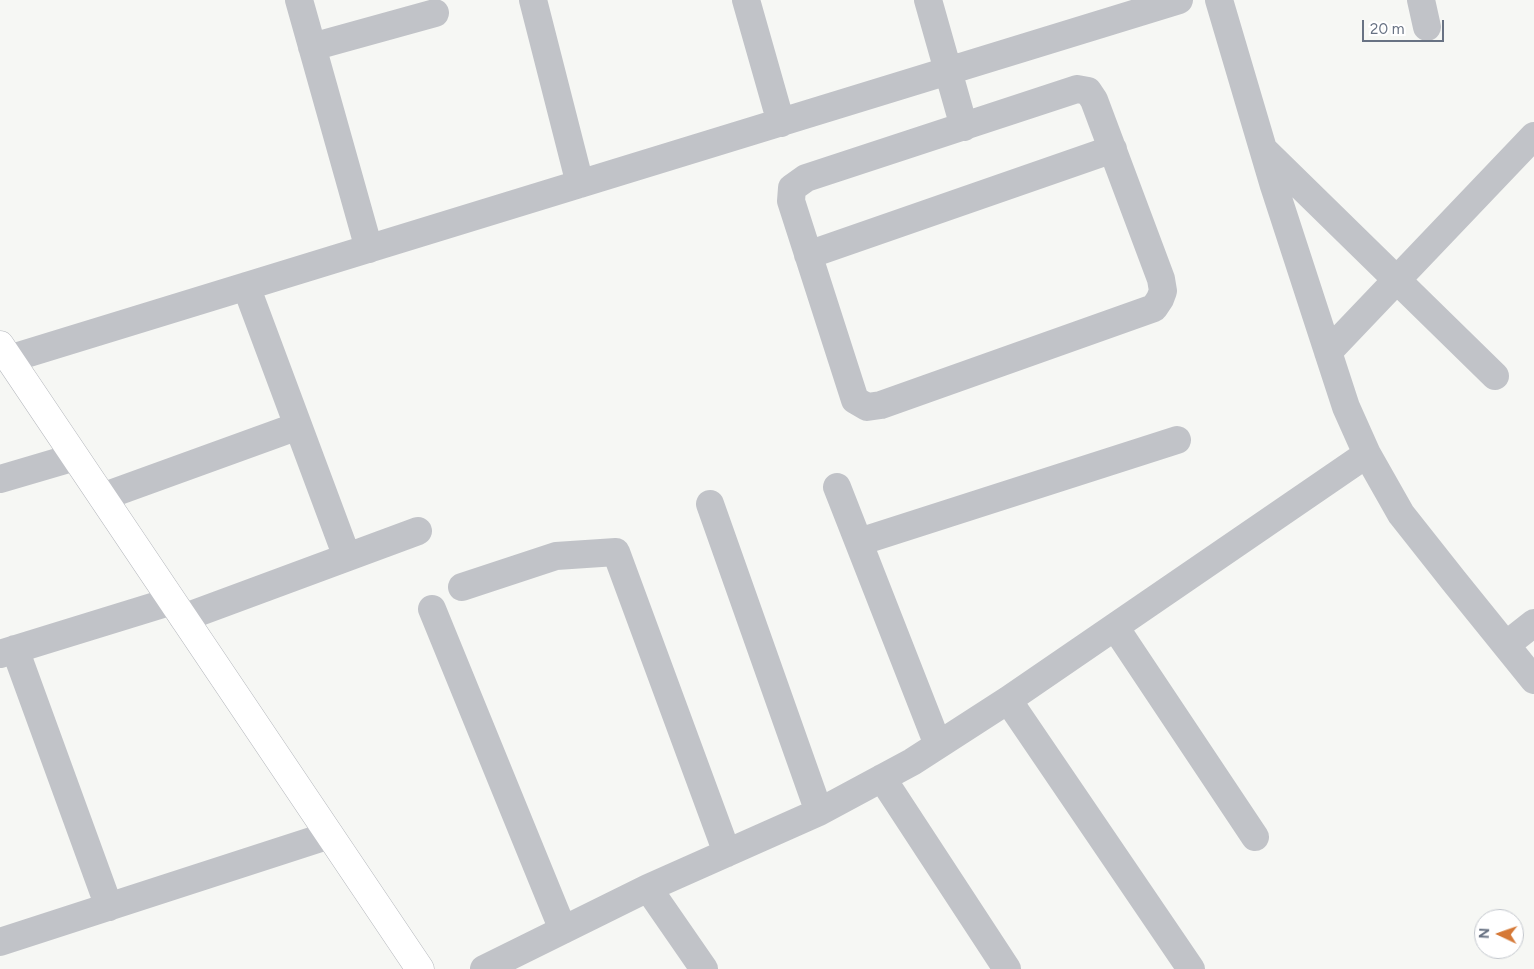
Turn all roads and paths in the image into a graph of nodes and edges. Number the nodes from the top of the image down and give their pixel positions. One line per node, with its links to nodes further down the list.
1 (299, 0): 11 (street)
2 (533, 0): 18 (street)
3 (746, 0): 13 (street)
4 (928, 0): 12 (street)
5 (1179, 0): 8 (street)
6 (1219, 0): 17 (street)
7 (1420, 0): 10 (street)
8 (1111, 10): 12 (street)
9 (435, 13): 11 (street)
10 (1427, 27)
11 (312, 47): 19 (street)
12 (947, 71): 13 (street); 14 (street)
13 (781, 122): 18 (street)
14 (964, 127): 16 (street); 20 (street)
15 (1534, 136): 21 (street)
16 (1113, 149): 20 (street); 20 (street)
17 (1264, 149): 21 (street); 24 (street)
18 (580, 184): 19 (street)
19 (369, 249): 22 (street)
20 (808, 255)
21 (1397, 280): 24 (street); 25 (street)
22 (246, 286): 23 (street); 26 (street)
23 (5, 352): 29 (main road)
24 (1328, 352): 28 (street)
25 (1495, 376)
26 (298, 426): 32 (street); 36 (street)
27 (1177, 440): 35 (street)
28 (1367, 454): 41 (street); 42 (street)
29 (75, 456): 30 (street); 32 (main road)
30 (0, 479)
31 (837, 487): 35 (street)
32 (102, 497): 38 (main road)
33 (710, 504): 48 (street)
34 (418, 531): 36 (street)
35 (859, 542): 46 (street)
36 (347, 557): 38 (street)
37 (462, 587): 51 (street)
38 (178, 609): 43 (street); 49 (main road)
39 (432, 609): 54 (street)
40 (1534, 623): 42 (street)
41 (1115, 627): 45 (street); 50 (street)
42 (1506, 645): 44 (street)
43 (8, 652): 53 (street)
44 (1534, 680)
45 (1008, 700): 46 (street); 60 (street)
46 (938, 745): 47 (street)
47 (882, 778): 48 (street); 59 (street)
48 (818, 812): 51 (street)
49 (330, 835): 53 (street); 56 (main road)
50 (1255, 837)
51 (727, 853): 52 (street)
52 (648, 888): 54 (street); 58 (street)
53 (109, 907): 55 (street)
54 (563, 930): 57 (street)
55 (0, 942)
56 (420, 969)
57 (484, 969)
58 (704, 969)
59 (1006, 969)
60 (1191, 969)

